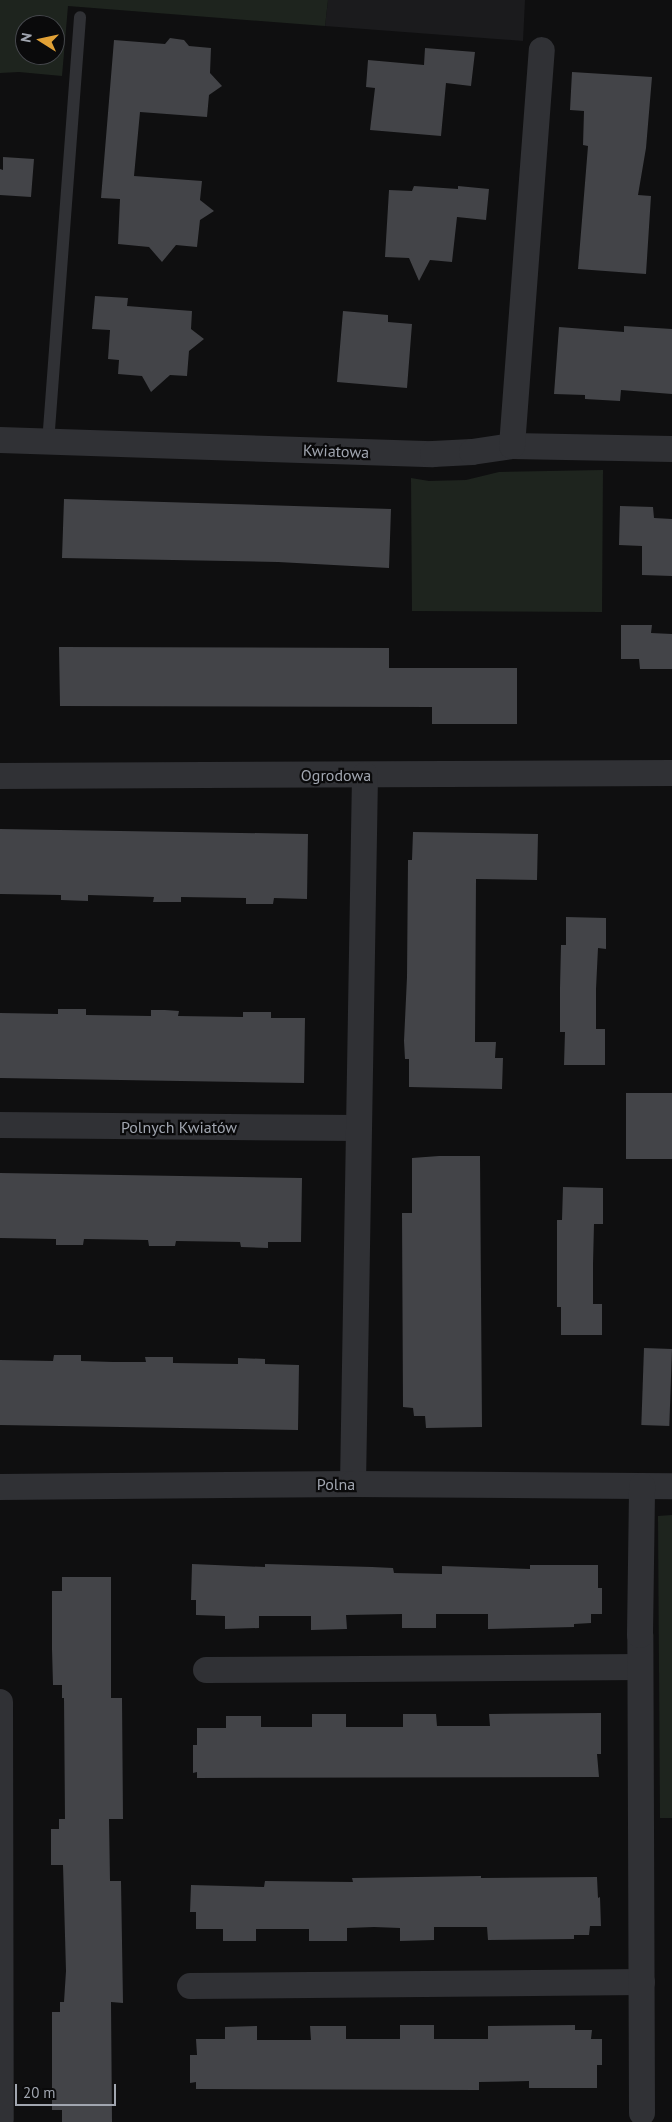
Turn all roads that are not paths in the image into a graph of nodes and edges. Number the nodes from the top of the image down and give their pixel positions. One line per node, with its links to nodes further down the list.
1 (80, 17): 4 (lane)
2 (542, 50): 5 (street)
3 (0, 440): 4 (street, Kwiatowa)
4 (48, 443): 5 (street, Kwiatowa)
5 (512, 446): 6 (street, Kwiatowa)
6 (672, 450)
7 (672, 772): 8 (street, Ogrodowa)
8 (365, 775): 9 (street, Ogrodowa); 11 (street)
9 (0, 776)
10 (0, 1125): 11 (street, Polnych Kwiatów)
11 (358, 1128): 12 (street)
12 (353, 1484): 13 (street, Polna); 15 (street, Polna)
13 (642, 1486): 14 (street, Polna); 16 (street)
14 (672, 1486)
15 (0, 1487)
16 (640, 1667): 17 (street); 20 (street)
17 (206, 1670)
18 (0, 1702): 19 (street)
19 (0, 1961): 23 (street)
20 (642, 1982): 21 (street); 22 (street)
21 (190, 1986)
22 (642, 2113)
23 (1, 2119)

